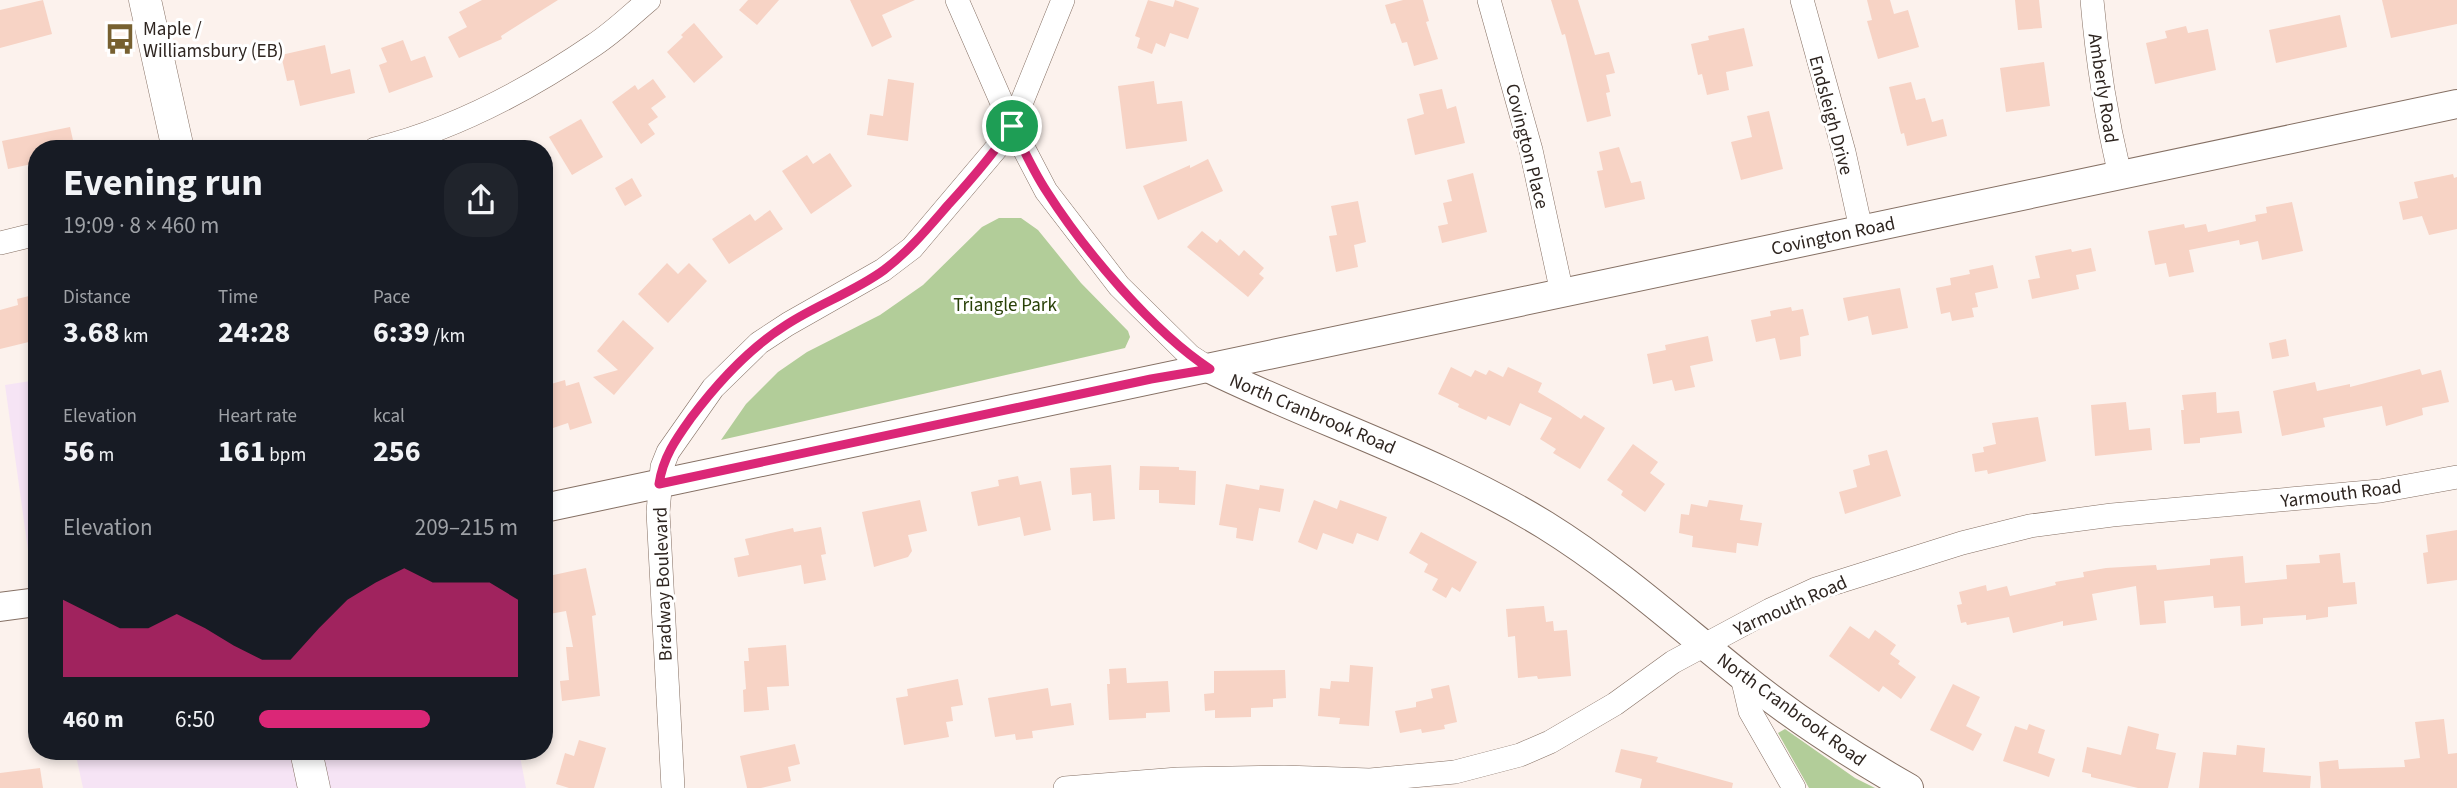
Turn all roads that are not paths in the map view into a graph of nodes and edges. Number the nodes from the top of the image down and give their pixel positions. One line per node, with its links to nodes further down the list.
1 (145, 0): 10 (main road)
2 (649, 0): 11 (street)
3 (957, 0): 9 (street)
4 (1063, 0): 9 (street, Bradway Boulevard)
5 (1489, 0): 16 (street, Covington Place)
6 (1802, 0): 13 (street, Endsleigh Drive)
7 (2092, 0): 12 (street, Amberly Road)
8 (2457, 104): 12 (street, Covington Road)
9 (1012, 126): 17 (street); 19 (street, Bradway Boulevard)
10 (176, 140)
11 (403, 140)
12 (2120, 175): 13 (street, Covington Road)
13 (1861, 229): 16 (street, Covington Road)
14 (28, 236): 15 (street)
15 (0, 243)
16 (1562, 293): 17 (street, Covington Road)
17 (1210, 369): 19 (street, North Cranbrook Road); 23 (street, North Cranbrook Road)
18 (2457, 477): 23 (street, Yarmouth Road)
19 (659, 484): 20 (street, North Cranbrook Road); 27 (street, Bradway Boulevard)
20 (553, 506)
21 (28, 603): 22 (street)
22 (0, 607)
23 (1704, 645): 24 (street, North Cranbrook Road); 28 (street, Yarmouth Road)
24 (1742, 677): 29 (street); 30 (street, North Cranbrook Road)
25 (308, 760): 26 (main road)
26 (314, 788)
27 (673, 788)
28 (1065, 788)
29 (1794, 788)
30 (1909, 788)

